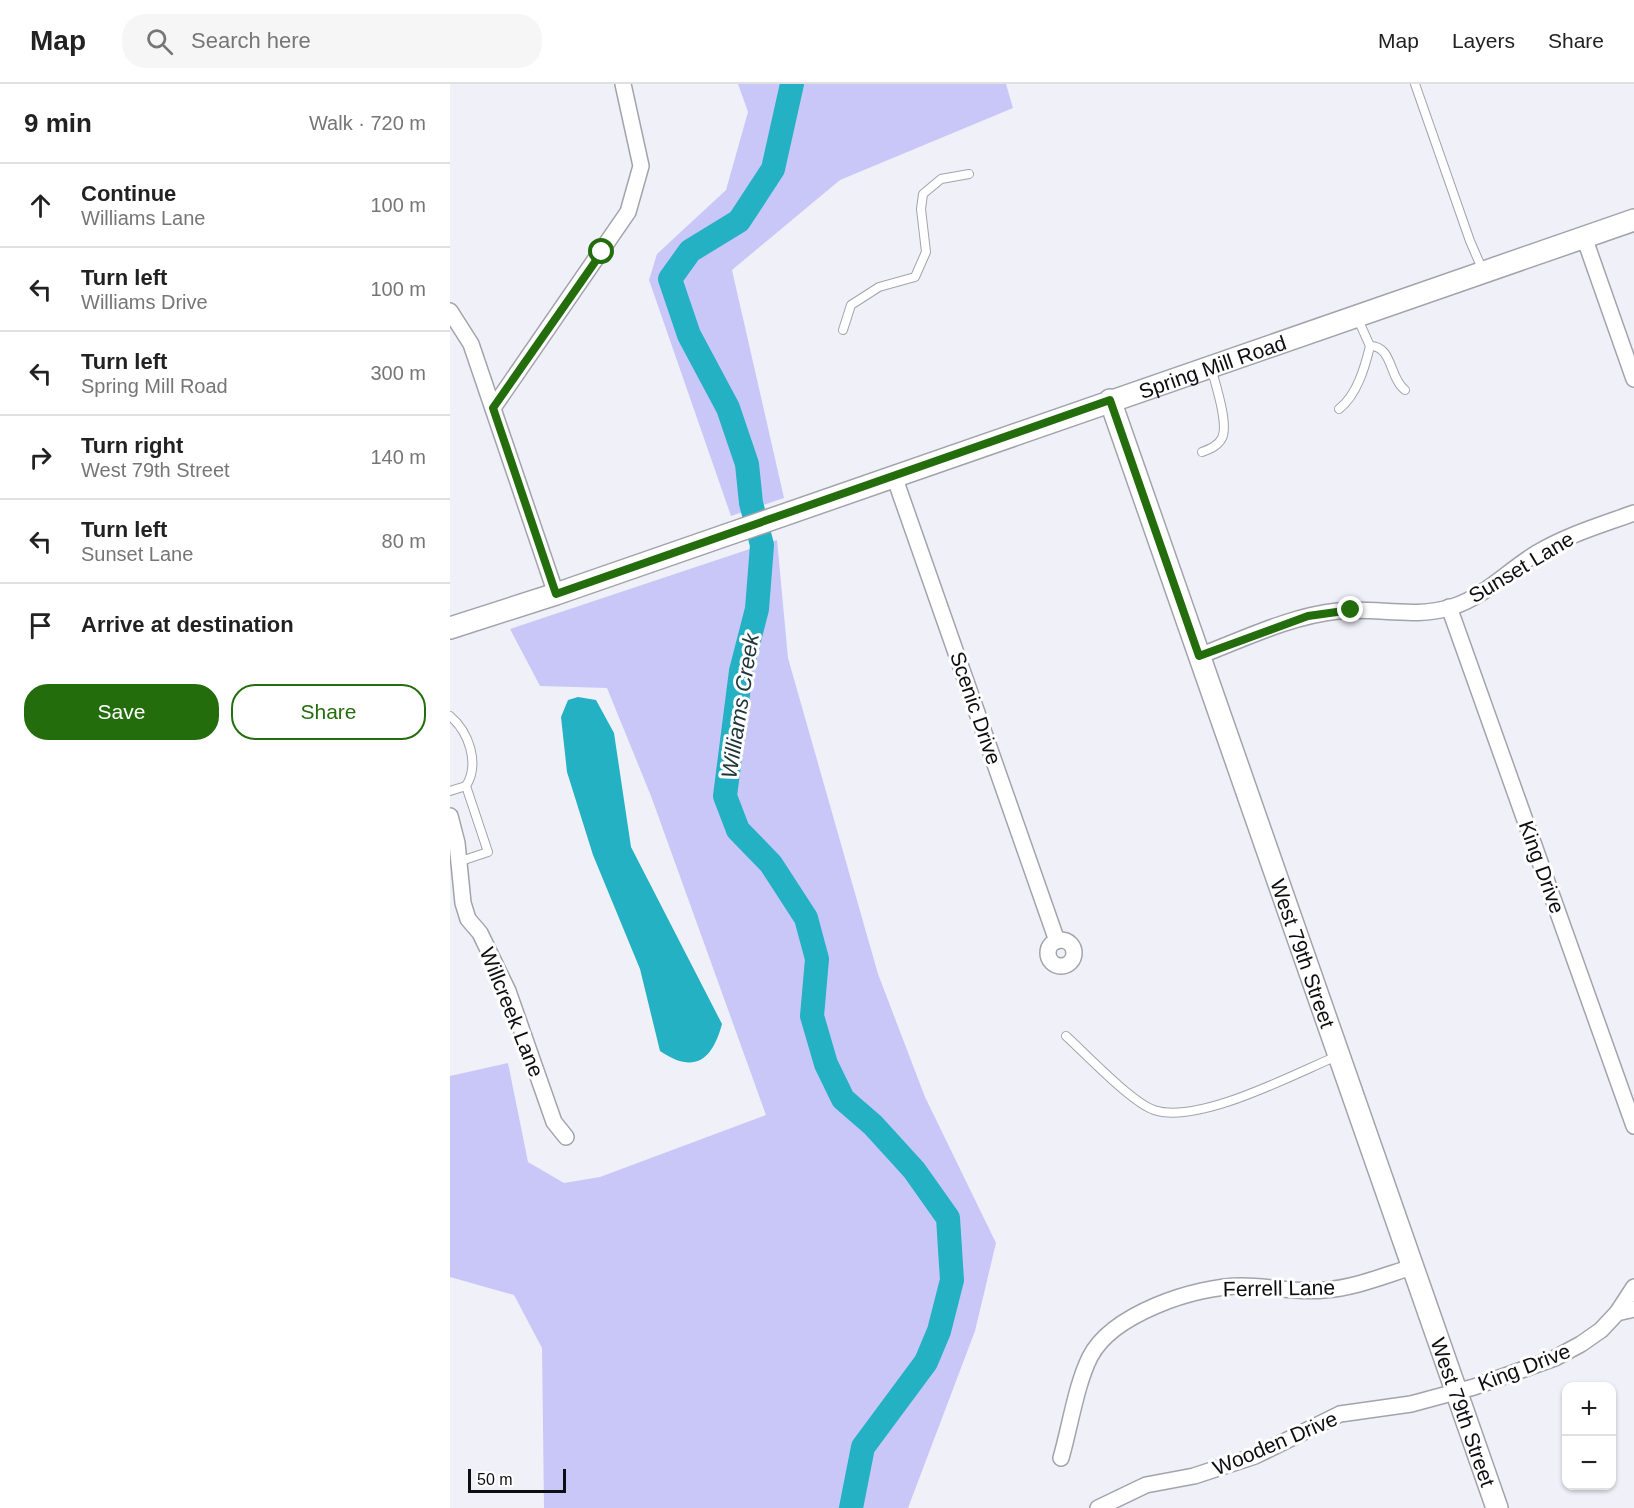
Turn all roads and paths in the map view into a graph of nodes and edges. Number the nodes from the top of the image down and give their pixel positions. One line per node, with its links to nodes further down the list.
1 (623, 84): 15 (street)
2 (1415, 84): 6 (lane)
3 (969, 174): 9 (lane)
4 (1634, 220): 5 (street, Spring Mill Road)
5 (1584, 237): 6 (street, Spring Mill Road); 12 (street)
6 (1484, 272): 8 (street, Spring Mill Road)
7 (450, 311): 15 (street)
8 (1357, 315): 10 (lane); 11 (street, Spring Mill Road)
9 (843, 330)
10 (1370, 346): 13 (lane); 16 (lane)
11 (1211, 366): 14 (street, Spring Mill Road); 17 (lane)
12 (1634, 379)
13 (1405, 390)
14 (1110, 400): 18 (street, Spring Mill Road); 23 (street, West 79th Street)
15 (493, 408): 20 (street)
16 (1339, 409)
17 (1202, 452)
18 (894, 476): 20 (street, Spring Mill Road); 29 (street, Scenic Drive)
19 (1634, 513): 21 (street, Sunset Lane)
20 (556, 594): 22 (street, Spring Mill Road)
21 (1449, 608): 23 (street, Sunset Lane); 32 (street, King Drive)
22 (450, 628)
23 (1199, 656): 31 (street, West 79th Street)
24 (450, 716): 25 (lane)
25 (466, 786): 26 (lane); 28 (lane)
26 (450, 791)
27 (450, 816): 28 (street, Willcreek Lane)
28 (458, 862): 33 (street, Willcreek Lane)
29 (1057, 941)
30 (1066, 1036): 31 (lane)
31 (1338, 1056): 34 (street, West 79th Street)
32 (1634, 1126)
33 (566, 1137)
34 (1412, 1267): 38 (street, West 79th Street); 39 (street, Ferrell Lane)
35 (1634, 1287): 37 (street, King Drive)
36 (1634, 1309): 37 (street)
37 (1617, 1313): 38 (street, King Drive)
38 (1456, 1391): 40 (street, Wooden Drive); 41 (street, West 79th Street)
39 (1061, 1458)
40 (1098, 1508)
41 (1497, 1508)

